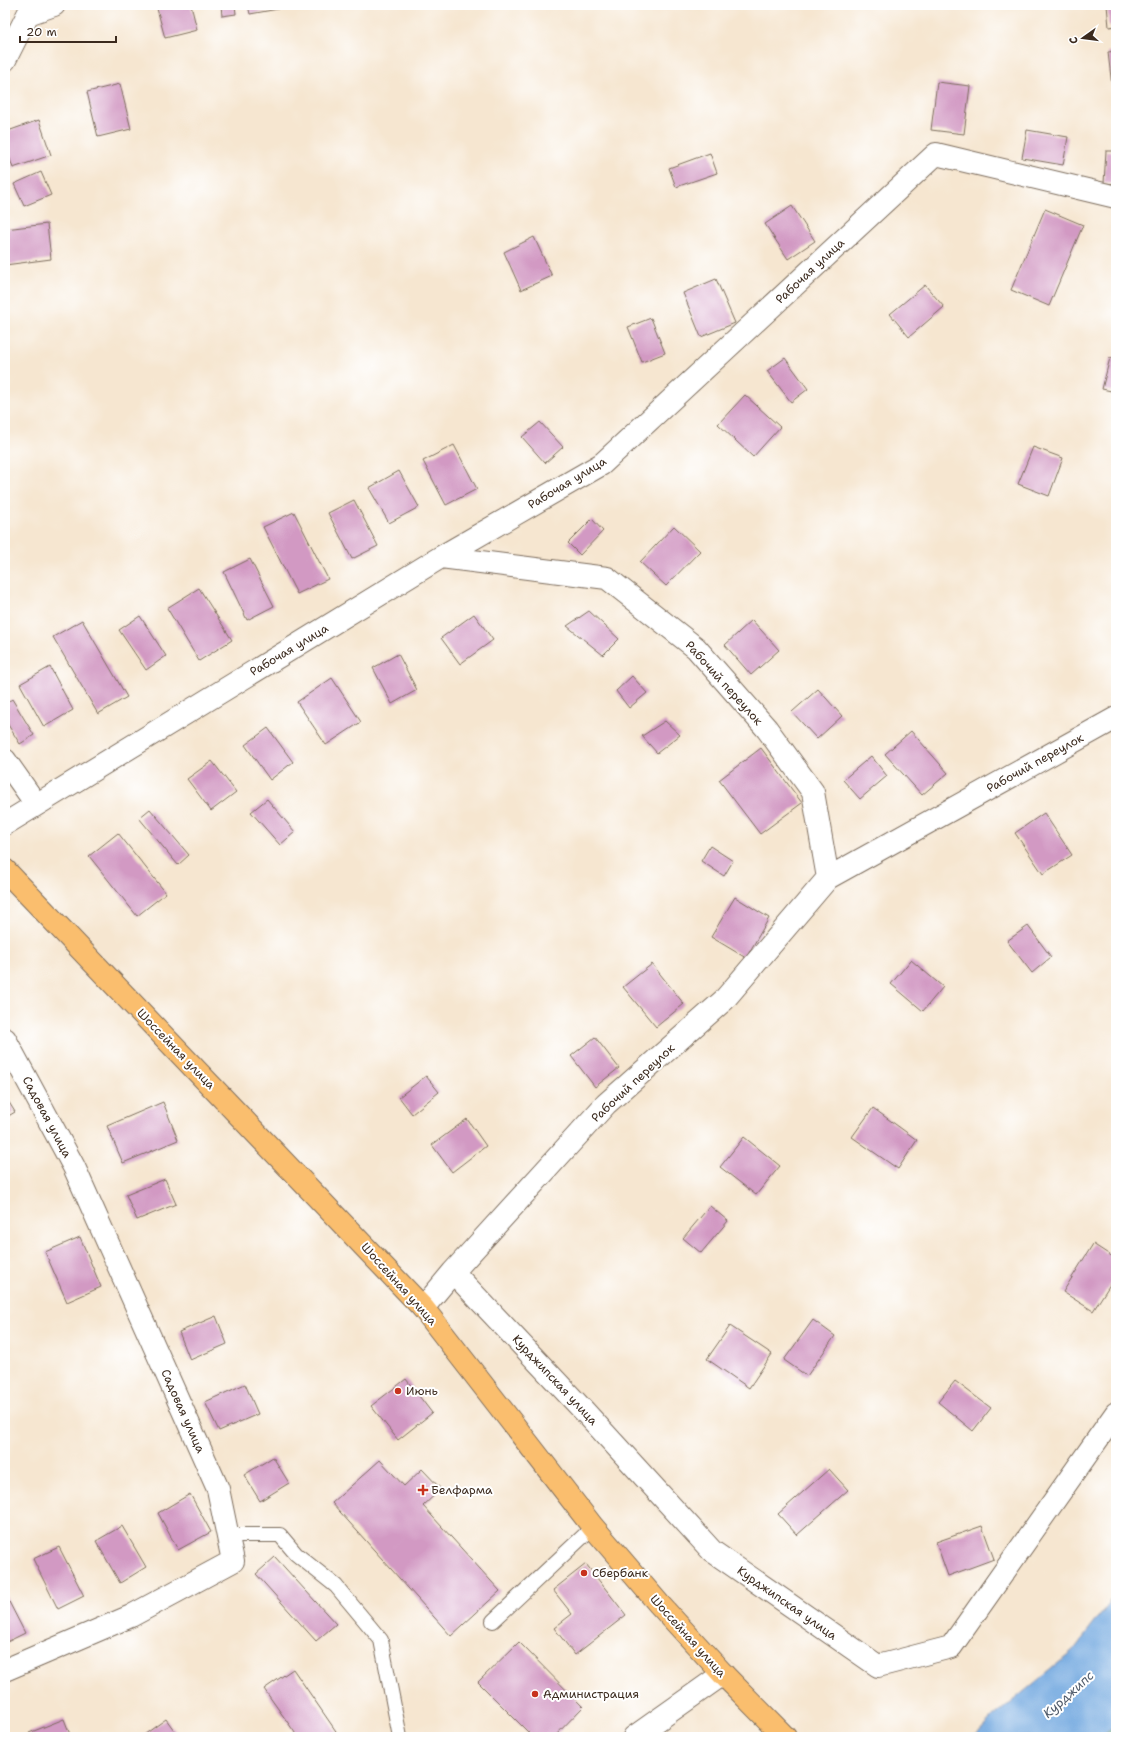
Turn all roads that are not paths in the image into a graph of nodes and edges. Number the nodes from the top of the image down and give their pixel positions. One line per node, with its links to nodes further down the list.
1 (54, 5): 2 (street)
2 (25, 10): 3 (street)
3 (5, 60)
4 (1116, 197): 5 (street, Рабочая улица)
5 (441, 557): 8 (street, Рабочая улица); 11 (street, Рабочий переулок)
6 (1116, 718): 11 (street, Рабочий переулок)
7 (5, 760): 8 (street)
8 (36, 804): 9 (street, Рабочая улица)
9 (5, 824)
10 (5, 870): 14 (main road, Шоссейная улица)
11 (828, 878): 13 (street, Рабочий переулок)
12 (5, 1039): 17 (street, Садовая улица)
13 (453, 1272): 14 (street, Рабочий переулок); 15 (street, Курджипская улица)
14 (423, 1308): 16 (main road, Шоссейная улица)
15 (1116, 1413)
16 (593, 1527): 18 (lane); 20 (main road, Шоссейная улица)
17 (228, 1535): 19 (street, Садовая улица); 21 (lane)
18 (493, 1621)
19 (5, 1670)
20 (723, 1674): 22 (street); 23 (main road, Шоссейная улица)
21 (400, 1737)
22 (634, 1737)
23 (785, 1737)

